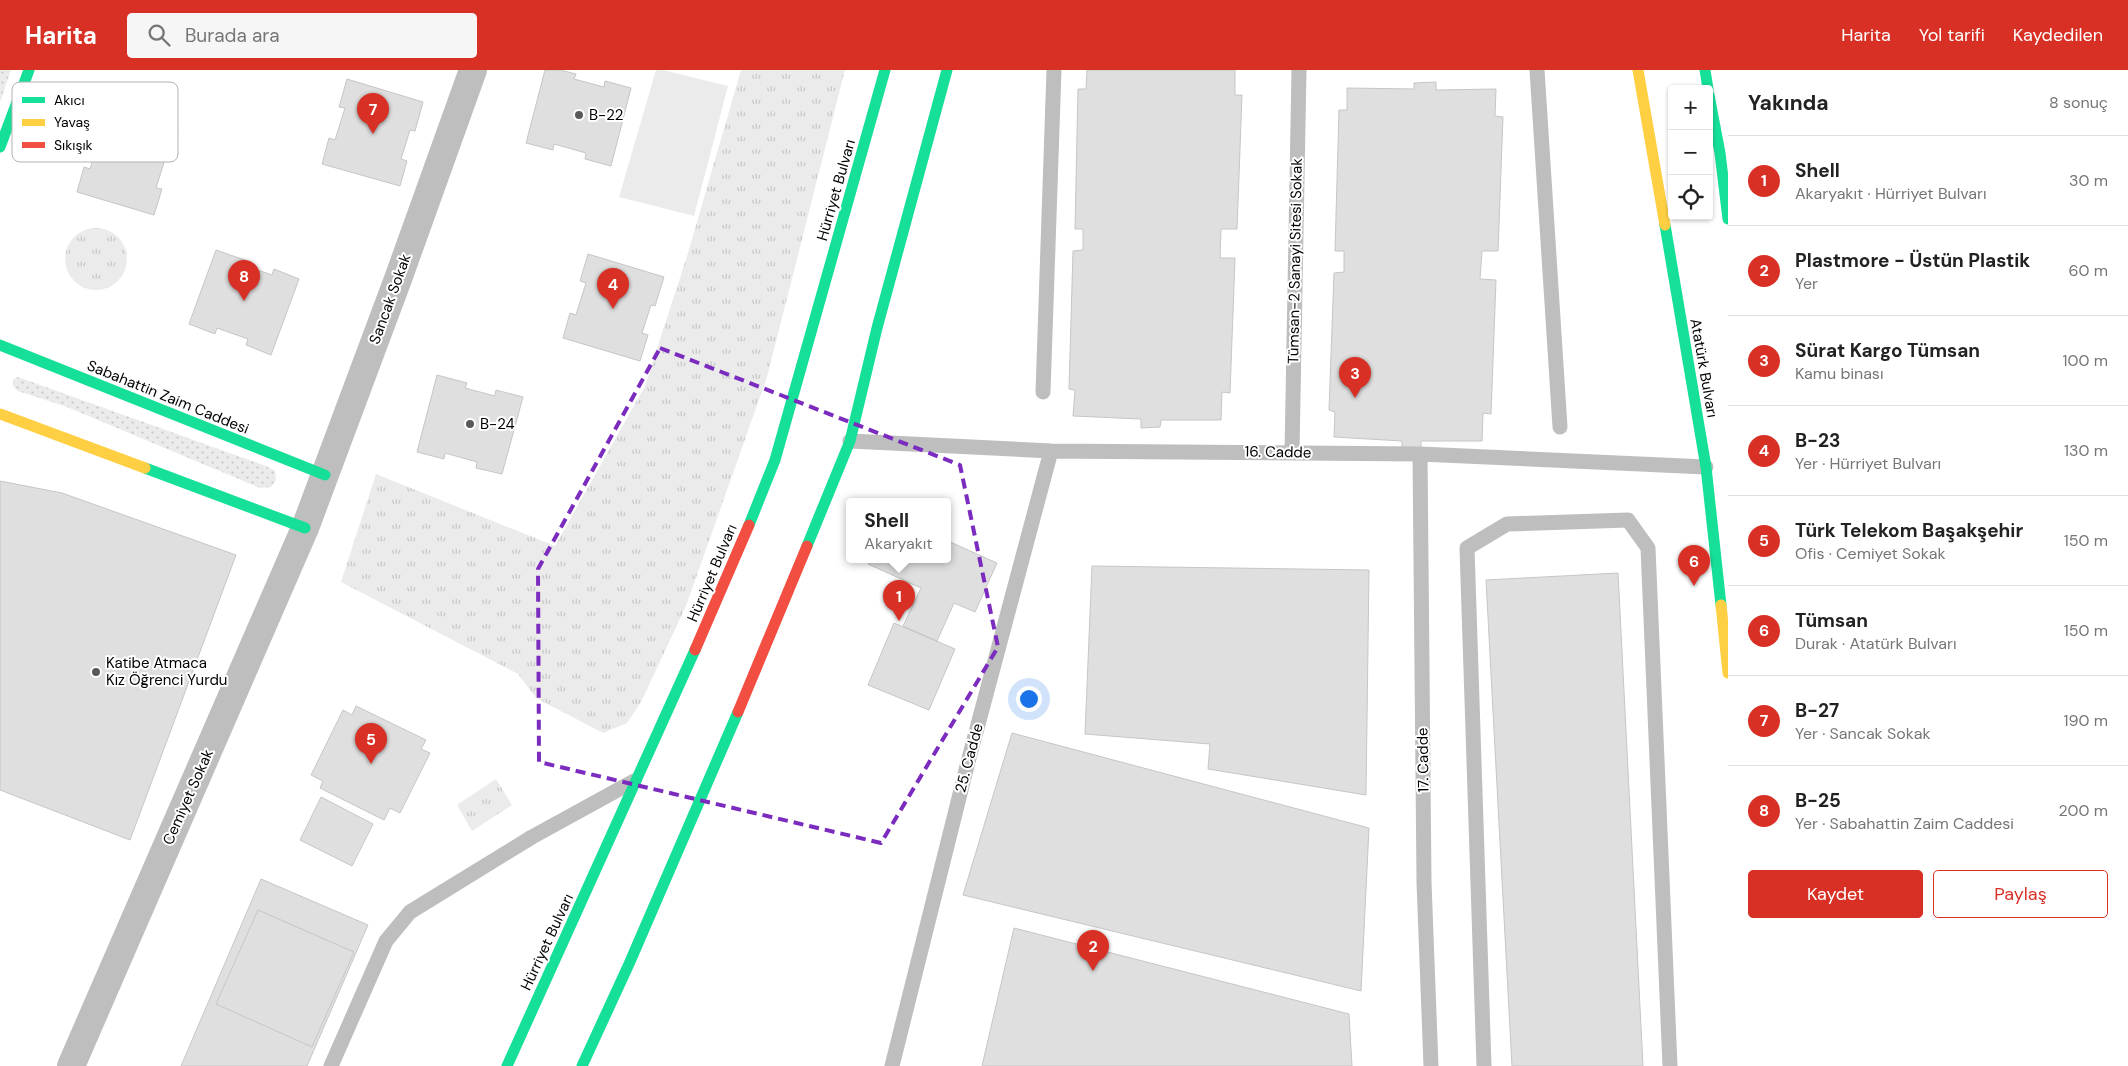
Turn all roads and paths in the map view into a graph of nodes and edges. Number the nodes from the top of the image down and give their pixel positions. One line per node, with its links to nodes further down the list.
1 (29, 70): 10 (main road)
2 (473, 70): 25 (street, Sancak Sokak)
3 (885, 70): 28 (main road, Hürriyet Bulvarı)
4 (946, 70): 20 (main road)
5 (1054, 70): 17 (lane)
6 (1299, 70): 22 (lane, Tümsan-2 Sanayi Sitesi Sokak)
7 (1536, 70): 19 (lane)
8 (1638, 70): 24 (main road, Atatürk Bulvarı)
9 (1705, 70): 11 (main road)
10 (24, 82)
11 (1707, 85)
12 (12, 115): 14 (main road)
13 (1713, 116): 15 (main road)
14 (0, 147)
15 (1728, 219)
16 (0, 345): 25 (main road, Sabahattin Zaim Caddesi)
17 (1043, 392)
18 (0, 414): 26 (main road)
19 (1560, 427)
20 (850, 441): 21 (lane, 16. Cadde); 32 (main road)
21 (1051, 451): 22 (lane, 16. Cadde); 33 (lane, 25. Cadde)
22 (1292, 452): 23 (lane, 16. Cadde)
23 (1420, 454): 24 (lane, 16. Cadde); 34 (lane, 17. Cadde)
24 (1706, 466): 27 (main road, Atatürk Bulvarı)
25 (325, 475): 26 (street, Sancak Sokak)
26 (305, 528): 29 (street, Cemiyet Sokak)
27 (1728, 673)
28 (637, 779): 30 (lane); 31 (main road, Hürriyet Bulvarı)
29 (71, 1066)
30 (331, 1066)
31 (507, 1066)
32 (582, 1066)
33 (892, 1066)
34 (1430, 1066)
35 (1484, 1066): 36 (lane)
36 (1670, 1066)

